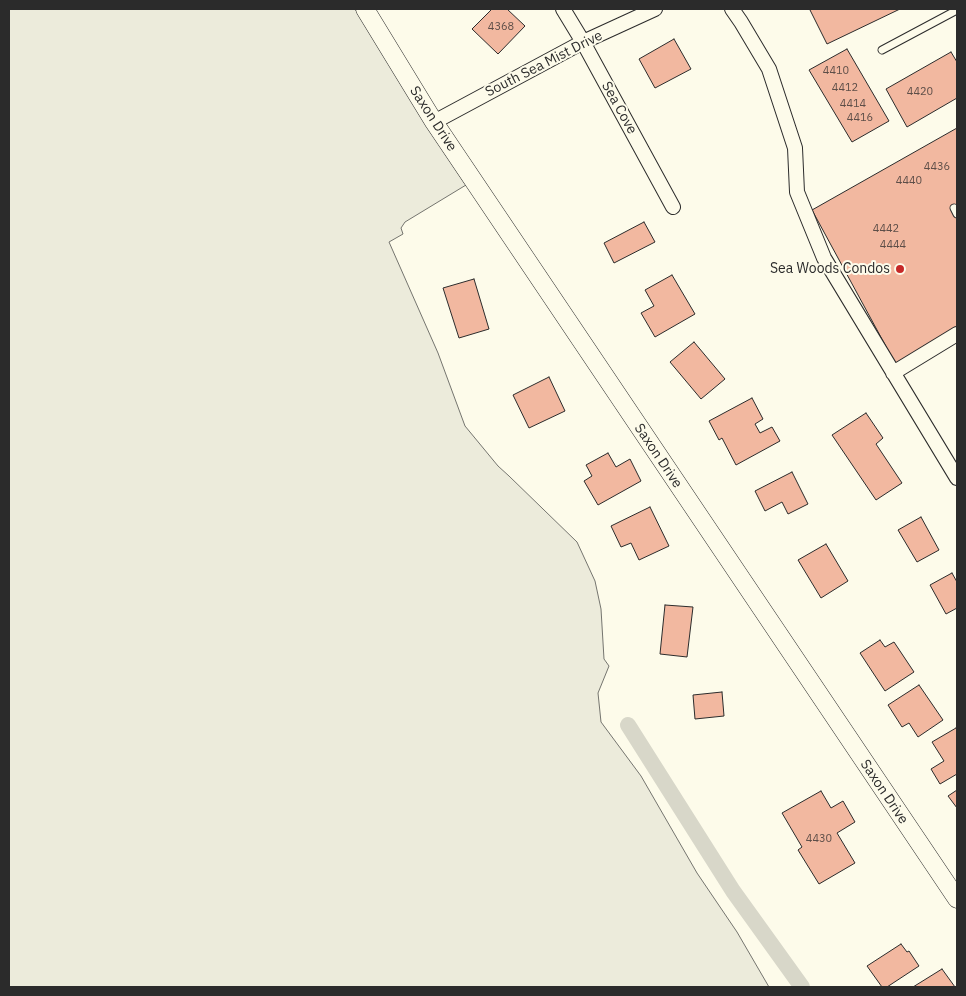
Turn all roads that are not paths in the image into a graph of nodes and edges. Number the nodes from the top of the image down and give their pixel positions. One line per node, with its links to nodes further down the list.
1 (365, 9): 8 (street, Saxon Drive)
2 (563, 9): 6 (street, Sea Cove)
3 (656, 9): 6 (street, South Sea Mist Drive)
4 (732, 9): 11 (street)
5 (957, 10): 7 (lane)
6 (583, 42): 8 (street, South Sea Mist Drive); 9 (street, Sea Cove)
7 (882, 50)
8 (434, 122): 13 (street, Saxon Drive)
9 (673, 208)
10 (957, 334): 11 (street)
11 (894, 373): 12 (street)
12 (957, 478)
13 (957, 899)

